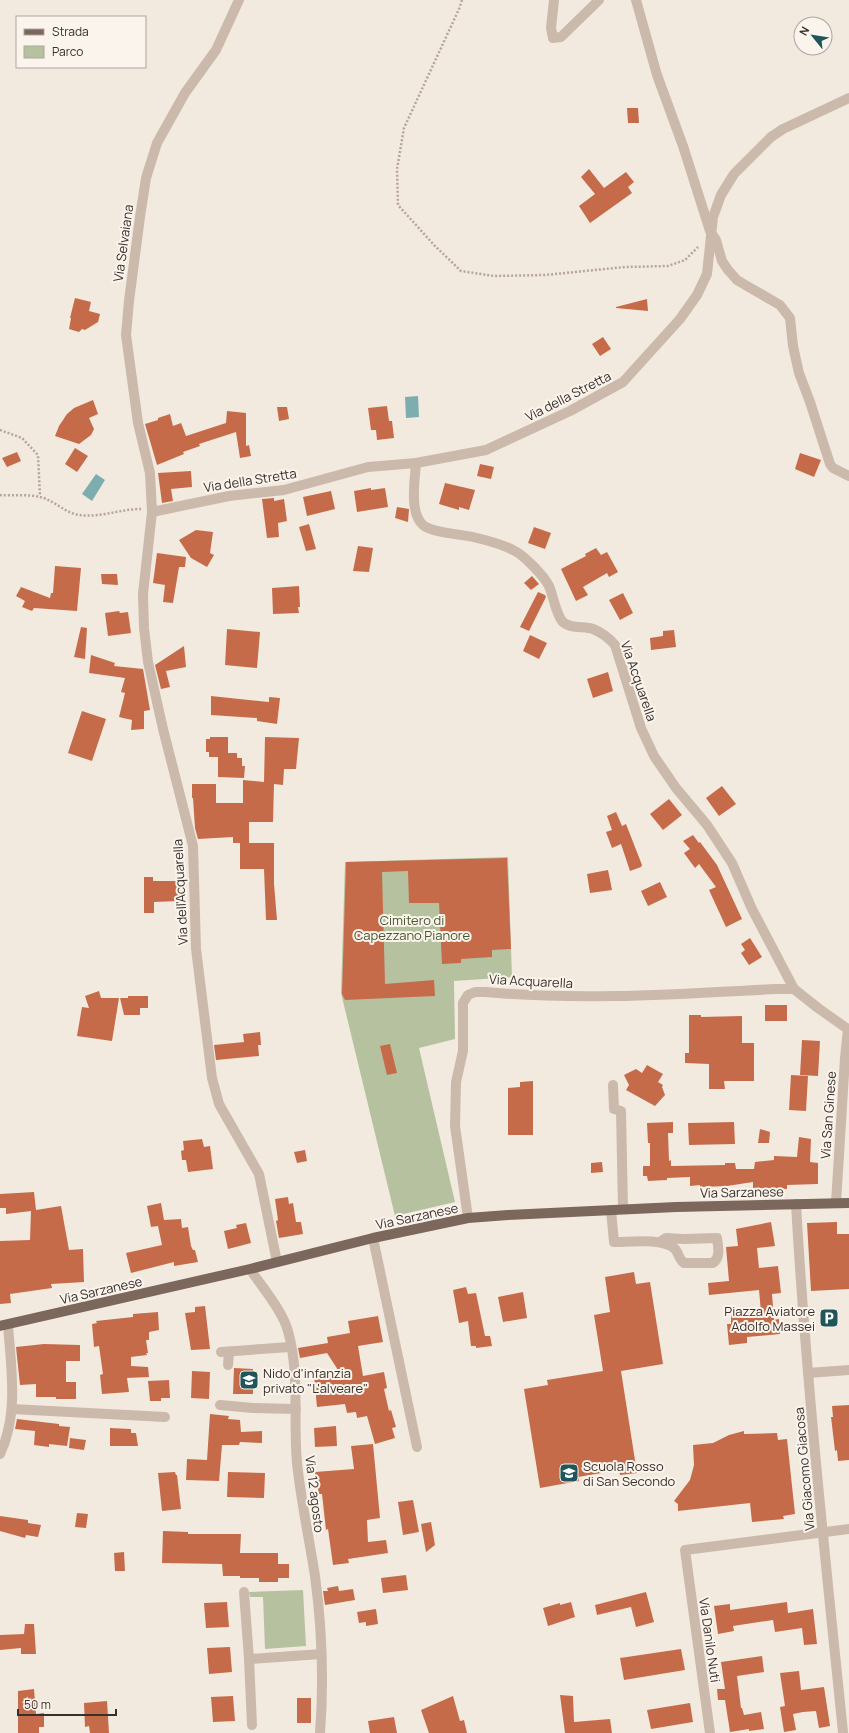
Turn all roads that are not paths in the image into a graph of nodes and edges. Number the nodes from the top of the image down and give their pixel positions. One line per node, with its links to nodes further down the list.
1 (239, 0): 9 (street, Via Selvaiana)
2 (554, 0): 3 (street)
3 (599, 0)
4 (636, 0): 6 (street)
5 (849, 98): 6 (street, Via della Stretta)
6 (710, 231): 7 (street, Via della Stretta); 8 (street)
7 (416, 463): 9 (street, Via della Stretta); 10 (street, Via Acquarella)
8 (849, 476)
9 (152, 512): 23 (street, Via dell'Acquarella)
10 (794, 989): 11 (street, Via Acquarella); 18 (street, Via Acquarella)
11 (849, 1030): 13 (street, Via San Ginese)
12 (613, 1085): 16 (street)
13 (836, 1203): 14 (main road, Via Sarzanese); 15 (main road, Via Sarzanese)
14 (849, 1203)
15 (796, 1204): 16 (main road, Via Sarzanese); 29 (street, Via Giacomo Giacosa)
16 (623, 1209): 17 (main road, Via Sarzanese)
17 (612, 1210): 18 (main road, Via Sarzanese); 21 (street)
18 (468, 1218): 19 (main road, Via Sarzanese)
19 (373, 1238): 23 (main road, Via Sarzanese); 34 (street)
20 (684, 1239): 21 (street); 22 (street); 22 (street)
21 (660, 1242): 22 (street)
22 (678, 1253)
23 (277, 1262): 24 (main road, Via Sarzanese)
24 (250, 1269): 25 (main road, Via Sarzanese); 26 (street, Via 12 agosto)
25 (4, 1325): 32 (street)
26 (290, 1347): 27 (street); 31 (street, Via 12 agosto)
27 (228, 1365)
28 (849, 1370): 29 (street)
29 (808, 1373): 37 (street, Via Giacomo Giacosa)
30 (220, 1405): 31 (street)
31 (296, 1408): 39 (street, Via 12 agosto)
32 (12, 1409): 33 (street); 35 (street)
33 (165, 1417)
34 (417, 1447)
35 (0, 1454)
36 (849, 1529): 37 (street)
37 (822, 1532): 42 (street, Via Giacomo Giacosa); 44 (street, Via Danilo Nuti)
38 (244, 1592): 40 (street)
39 (321, 1654): 40 (street); 43 (street, Via 12 agosto)
40 (249, 1659): 41 (street)
41 (252, 1725)
42 (844, 1732)
43 (320, 1733)
44 (710, 1733)

